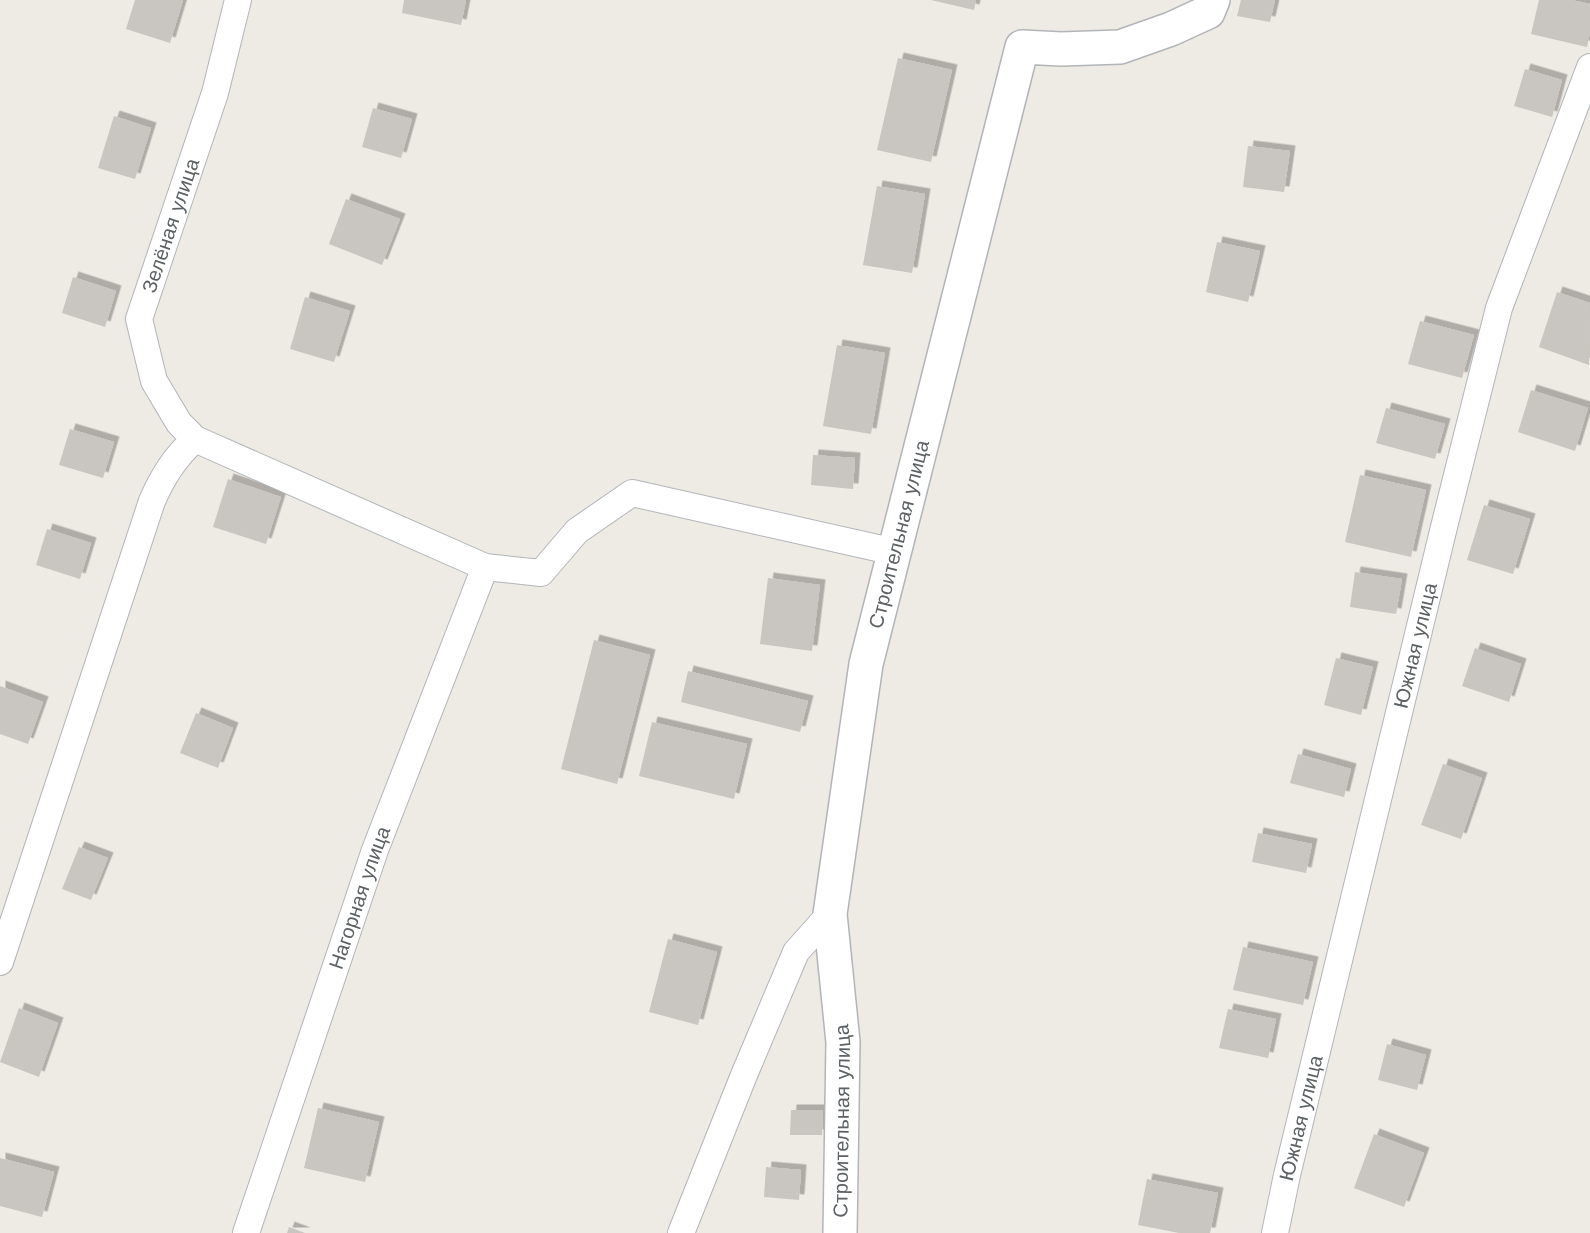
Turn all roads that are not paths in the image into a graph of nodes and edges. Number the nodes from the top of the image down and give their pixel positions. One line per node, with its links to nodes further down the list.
1 (238, 0): 4 (street, Зелёная улица)
2 (1213, 0): 5 (street, Строительная улица)
3 (1590, 67): 12 (street, Южная улица)
4 (195, 439): 6 (street); 8 (street)
5 (895, 552): 6 (street); 7 (street, Строительная улица)
6 (485, 567): 9 (street, Нагорная улица)
7 (830, 914): 10 (street); 11 (street, Строительная улица)
8 (0, 962)
9 (246, 1233)
10 (681, 1233)
11 (840, 1233)
12 (1275, 1233)

